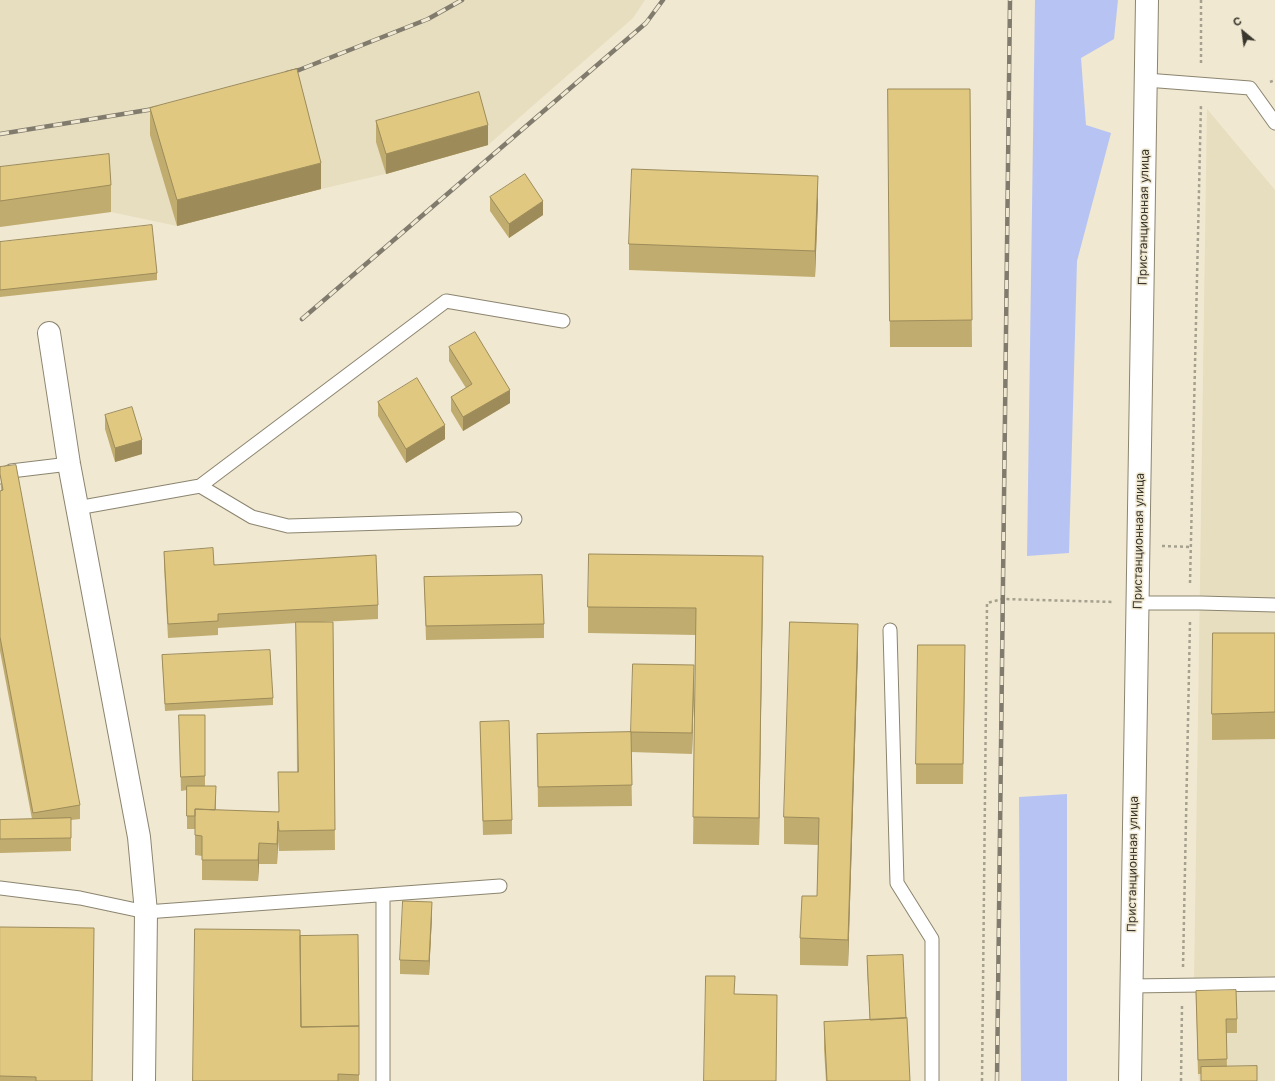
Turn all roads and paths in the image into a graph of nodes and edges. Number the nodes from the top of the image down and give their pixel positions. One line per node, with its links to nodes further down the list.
1 (1147, 0): 3 (street, Пристанционная улица)
2 (1201, 0): 4 (path)
3 (1146, 80): 4 (lane); 15 (street, Пристанционная улица)
4 (1202, 83): 5 (lane); 14 (path)
5 (1275, 123)
6 (563, 321): 10 (lane)
7 (49, 334): 8 (street)
8 (69, 464): 9 (lane); 11 (street)
9 (0, 477)
10 (200, 486): 11 (lane); 12 (lane)
11 (77, 508): 22 (street)
12 (515, 519)
13 (1155, 546): 14 (path)
14 (1191, 547): 16 (path)
15 (1127, 603): 16 (lane); 25 (street, Пристанционная улица); 29 (path)
16 (1190, 603): 17 (lane); 23 (path)
17 (1275, 605)
18 (890, 630): 28 (lane)
19 (500, 886): 21 (lane)
20 (0, 888): 22 (lane)
21 (383, 894): 22 (lane); 27 (lane)
22 (146, 912): 26 (street)
23 (1182, 984): 24 (lane); 25 (lane); 31 (path)
24 (1275, 984)
25 (1130, 986): 30 (street, Пристанционная улица)
26 (144, 1081)
27 (383, 1081)
28 (932, 1081)
29 (982, 1081)
30 (1130, 1081)
31 (1181, 1081)

